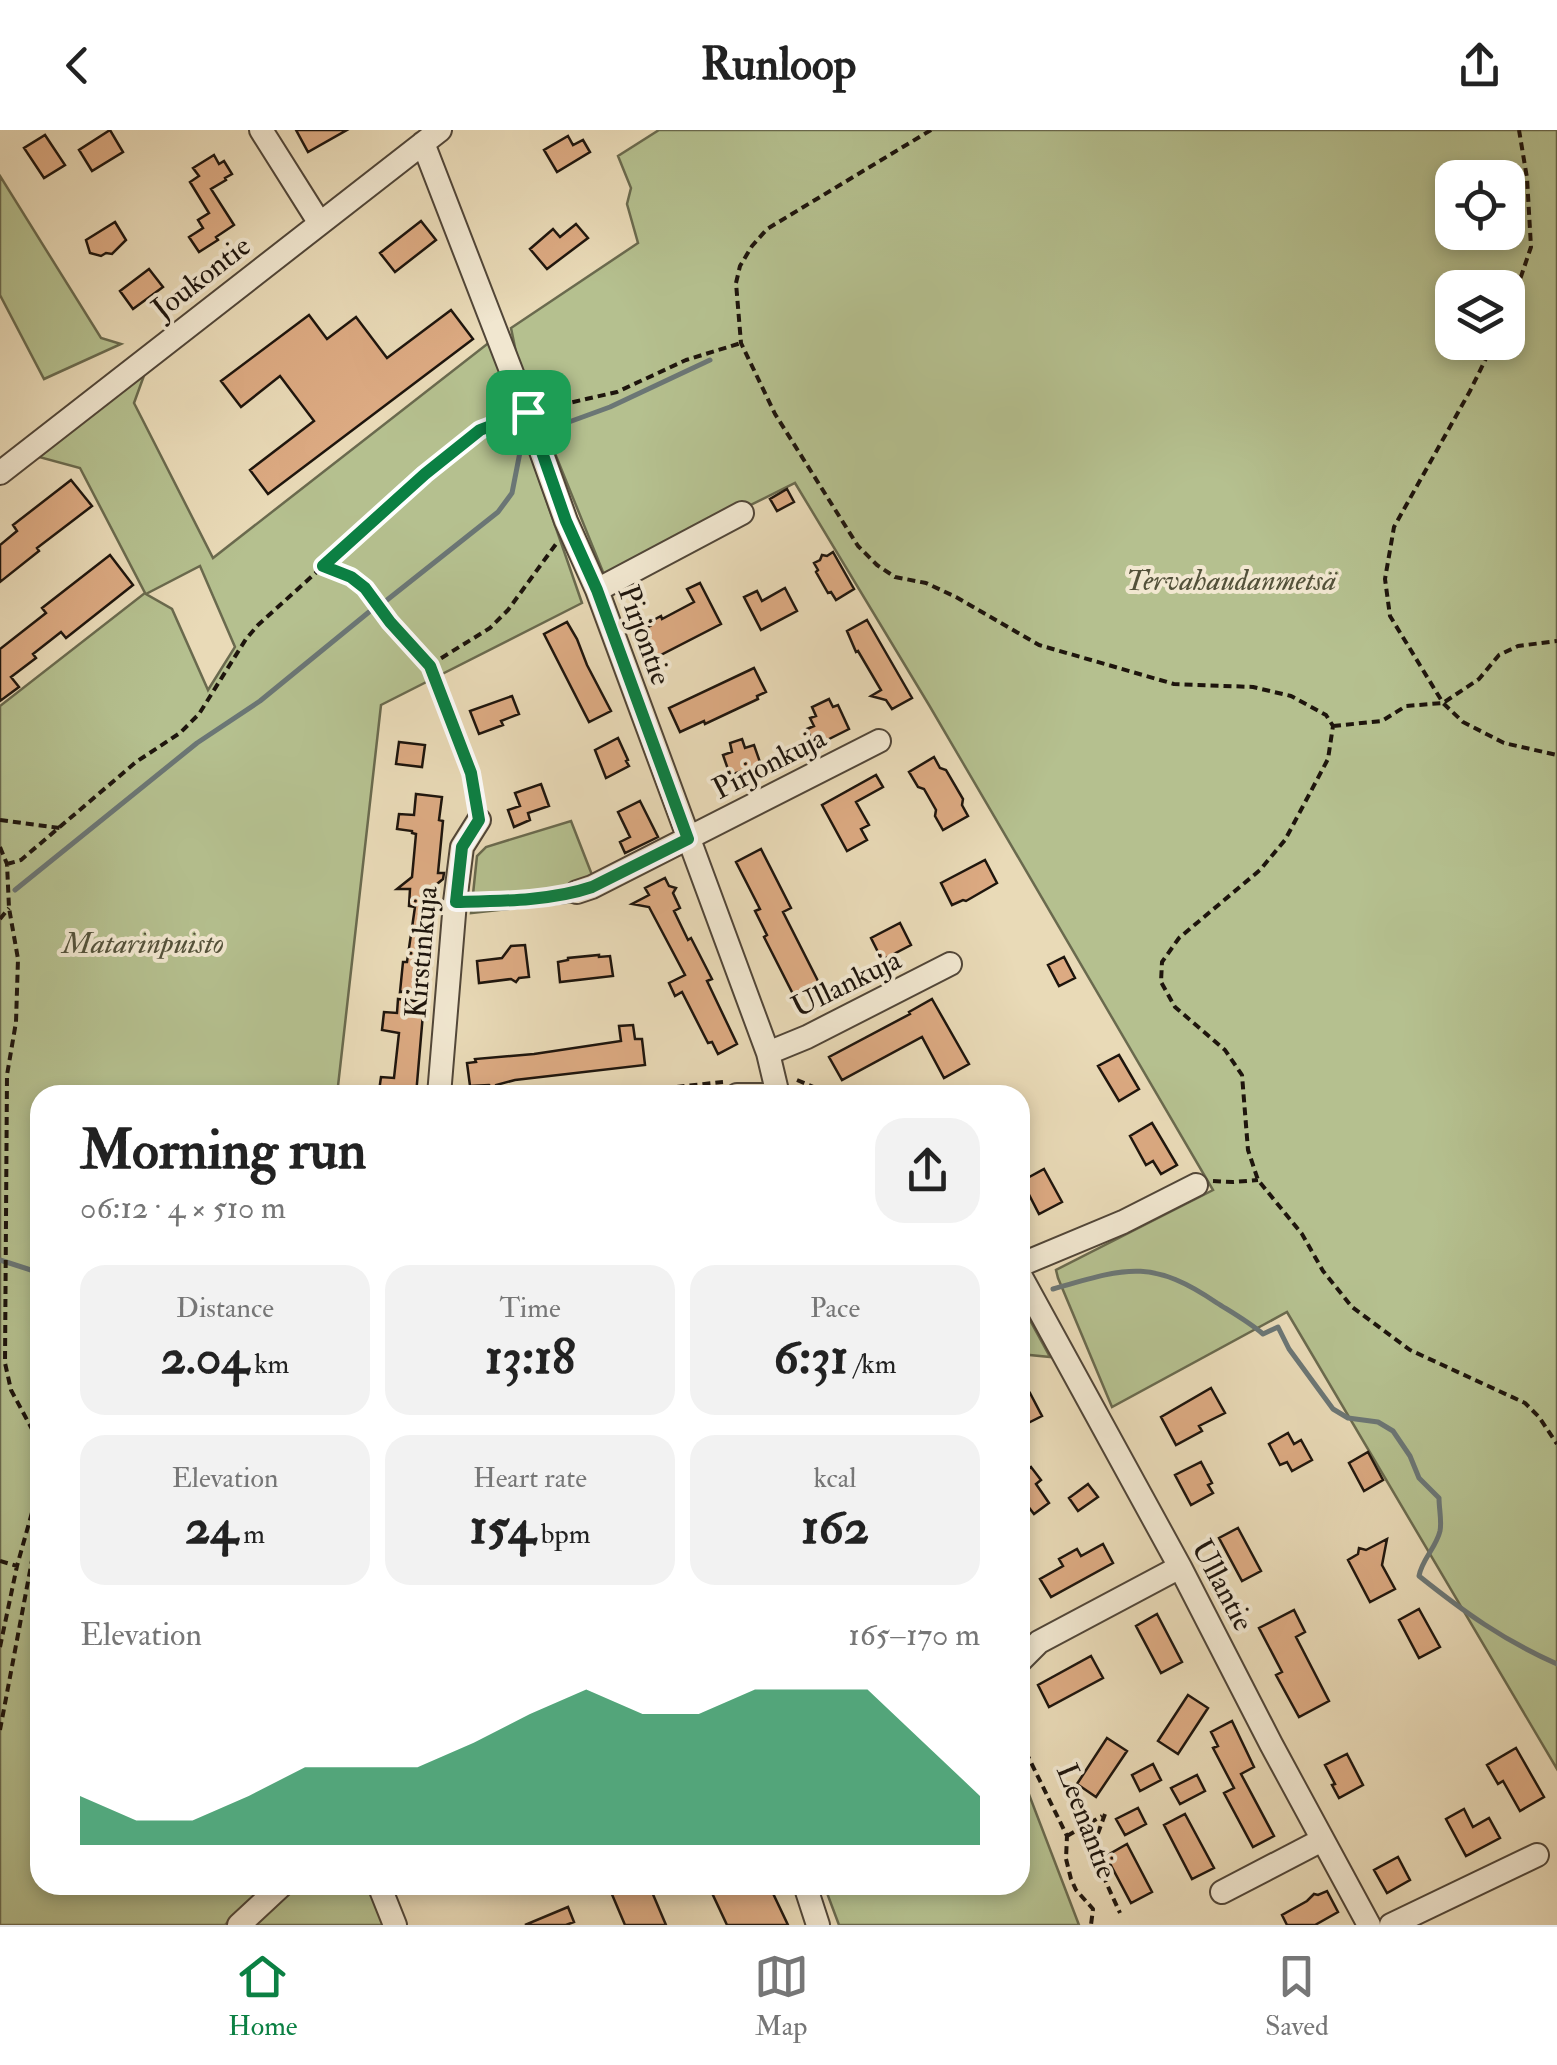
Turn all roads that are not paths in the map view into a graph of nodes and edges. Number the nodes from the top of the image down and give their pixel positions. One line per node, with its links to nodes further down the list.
1 (262, 130): 3 (street)
2 (431, 137): 3 (street, Joukontie); 6 (street, Pirjontie)
3 (319, 222): 4 (street, Joukontie)
4 (0, 473)
5 (742, 513): 6 (street)
6 (597, 590): 9 (street, Pirjontie)
7 (879, 741): 9 (street, Pirjonkuja)
8 (479, 820): 13 (street, Kirstinkuja)
9 (688, 839): 10 (street, Pirjonkuja); 12 (street, Pirjontie)
10 (577, 892)
11 (950, 964): 12 (street, Ullankuja)
12 (770, 1062): 14 (street, Pirjontie)
13 (440, 1085)
14 (776, 1085)
15 (1196, 1185): 16 (street)
16 (1030, 1262)
17 (1030, 1293): 18 (street, Ullantie)
18 (1180, 1568): 19 (street); 20 (street, Ullantie)
19 (1030, 1651)
20 (1322, 1840): 22 (street); 29 (street, Ullantie)
21 (1537, 1855): 30 (street)
22 (1222, 1892)
23 (271, 1895): 26 (street)
24 (383, 1895): 27 (street)
25 (808, 1895): 28 (street)
26 (239, 1925)
27 (394, 1925)
28 (818, 1925)
29 (1369, 1925)
30 (1391, 1925)

